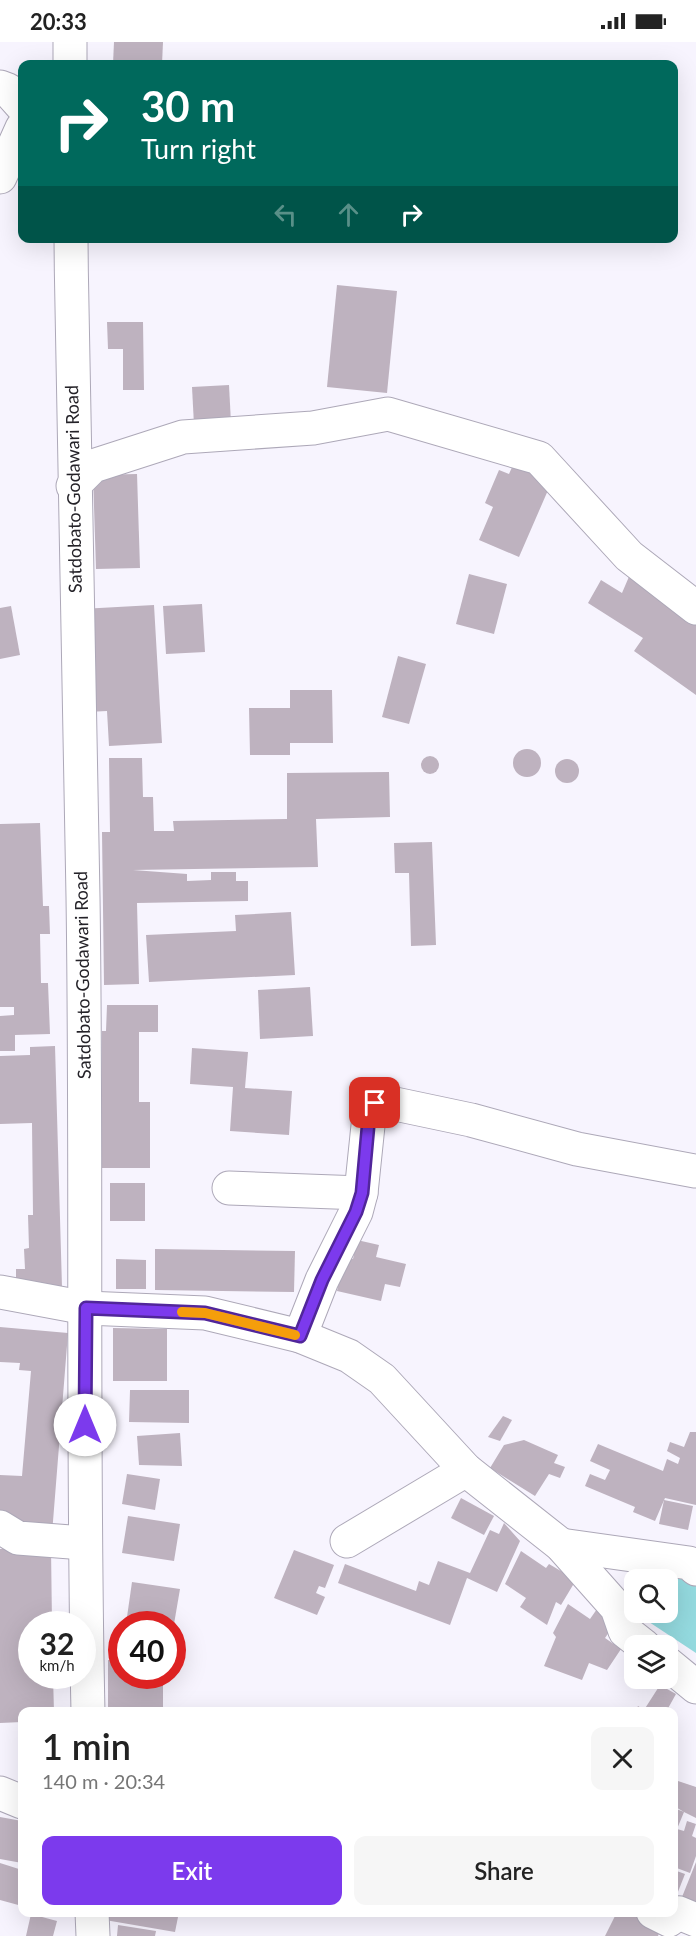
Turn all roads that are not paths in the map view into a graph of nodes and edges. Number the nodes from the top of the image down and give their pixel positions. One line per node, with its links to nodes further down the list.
1 (70, 42): 2 (street)
2 (70, 60)
3 (0, 87): 4 (street)
4 (18, 101)
5 (18, 137): 6 (street)
6 (0, 177)
7 (71, 243): 8 (street, Satdobato-Godawari Road)
8 (73, 486): 9 (street); 14 (street, Satdobato-Godawari Road)
9 (696, 608)
10 (695, 1171): 12 (street)
11 (229, 1188): 12 (street)
12 (362, 1193): 15 (street)
13 (0, 1292): 14 (street)
14 (86, 1308): 15 (street); 19 (street, Satdobato-Godawari Road)
15 (300, 1336): 16 (street)
16 (466, 1470): 18 (street); 20 (street)
17 (0, 1527): 19 (street)
18 (347, 1541)
19 (84, 1543): 25 (street, Satdobato-Godawari Road)
20 (561, 1545): 21 (street); 22 (street)
21 (696, 1569)
22 (631, 1635)
23 (678, 1672): 24 (street)
24 (696, 1687)
25 (88, 1707)
26 (0, 1793): 27 (street)
27 (18, 1800)
28 (678, 1914): 30 (street)
29 (92, 1917): 31 (street)
30 (696, 1920)
31 (93, 1936)

